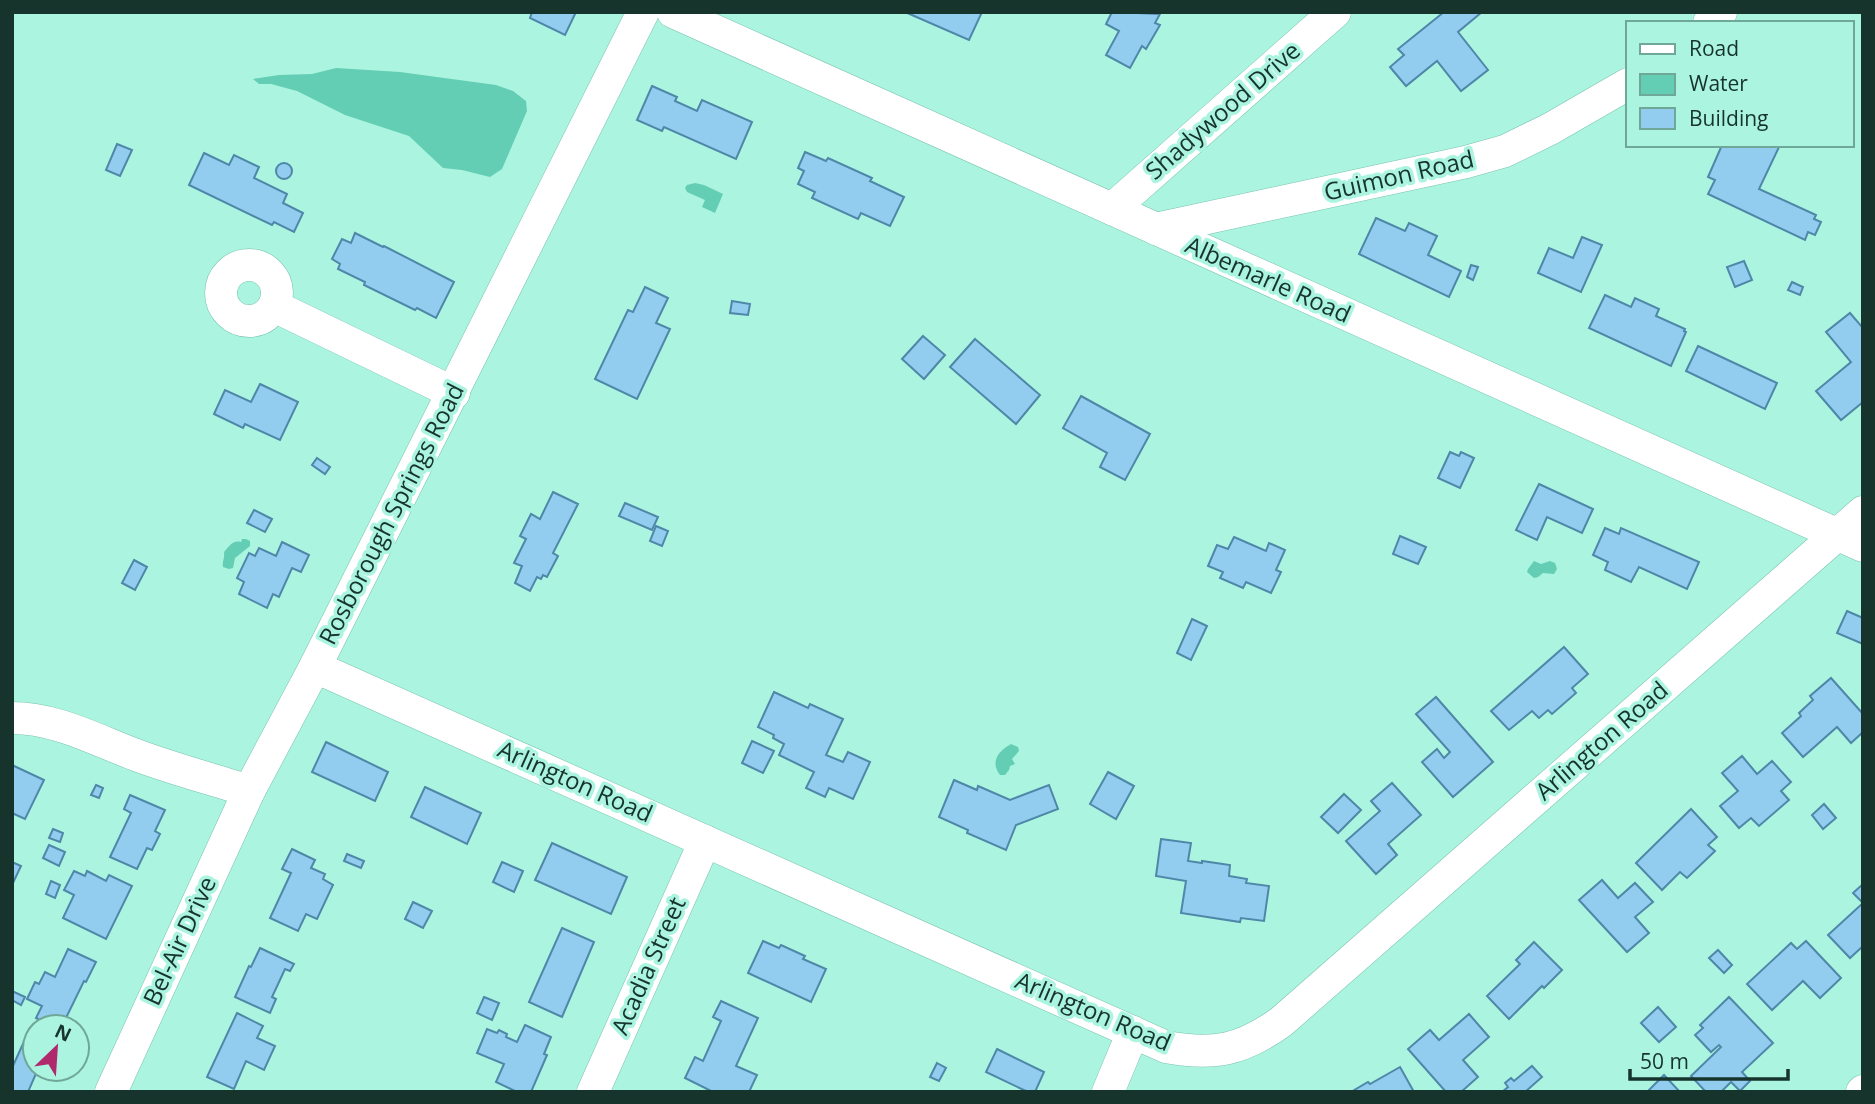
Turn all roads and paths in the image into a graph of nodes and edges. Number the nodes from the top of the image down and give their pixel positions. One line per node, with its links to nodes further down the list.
1 (643, 12): 8 (street, Rosborough Springs Road)
2 (673, 12): 5 (street, Albemarle Road)
3 (1335, 12): 5 (street, Shadywood Drive)
4 (1626, 85): 6 (street, Guimon Road)
5 (1112, 209): 6 (street, Albemarle Road)
6 (1156, 229): 10 (street, Albemarle Road)
7 (275, 306): 8 (street)
8 (454, 393): 11 (street, Rosborough Springs Road)
9 (1863, 512): 10 (street, Arlington Road)
10 (1850, 540): 15 (street, Arlington Road)
11 (316, 667): 13 (street, Rosborough Springs Road); 14 (street, Arlington Road)
12 (12, 718): 13 (street)
13 (249, 791): 16 (street, Bel-Air Drive)
14 (705, 841): 15 (street, Arlington Road); 17 (street, Acadia Street)
15 (1133, 1032): 18 (street)
16 (111, 1092)
17 (593, 1092)
18 (1108, 1092)

